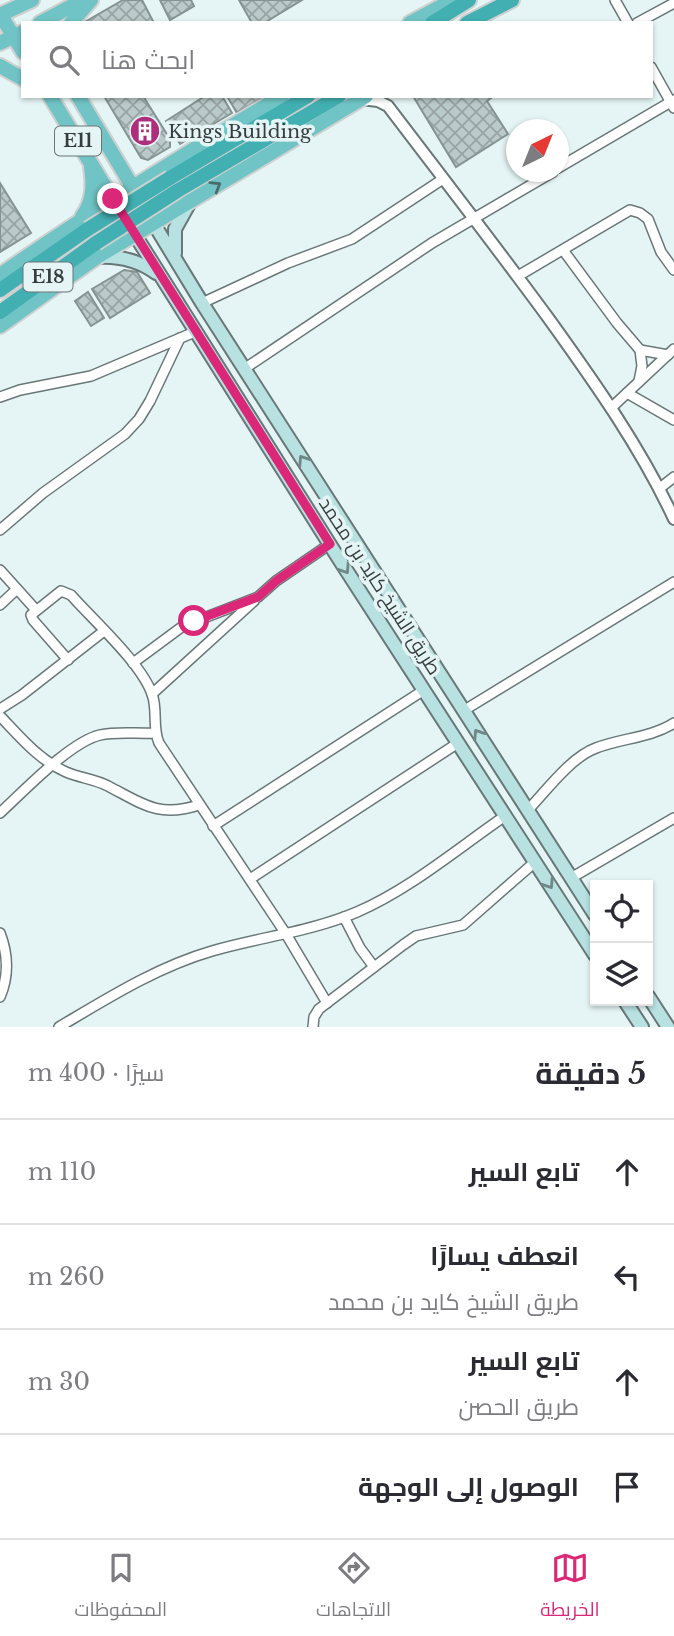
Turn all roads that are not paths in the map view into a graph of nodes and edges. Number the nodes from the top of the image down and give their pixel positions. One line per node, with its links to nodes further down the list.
1 (83, 0): 11 (main road)
2 (91, 0): 12 (main road)
3 (453, 0): 13 (main road)
4 (469, 0): 14 (highway)
5 (512, 0): 15 (highway); 16 (main road)
6 (615, 0): 17 (street)
7 (26, 1): 9 (main road); 10 (main road)
8 (674, 3): 18 (street)
9 (0, 15): 19 (main road)
10 (33, 21)
11 (44, 21)
12 (73, 21)
13 (414, 21)
14 (435, 21)
15 (471, 21)
16 (484, 21)
17 (627, 21)
18 (641, 21)
19 (12, 37)
20 (0, 66): 22 (main road)
21 (653, 70): 30 (street)
22 (21, 78)
23 (79, 98): 31 (main road, E11)
24 (279, 98): 34 (main road)
25 (305, 98): 37 (highway, E18)
26 (336, 98): 37 (highway, E18)
27 (363, 98): 29 (street); 40 (main road, one-way to 27)
28 (53, 101): 32 (main road, E11)
29 (387, 101): 35 (street)
30 (673, 103): 33 (street)
31 (115, 158): 34 (main road); 38 (main road, E11)
32 (90, 162): 39 (main road, E11); 42 (main road)
33 (569, 162)
34 (156, 171): 38 (main road)
35 (443, 179): 41 (street); 53 (street)
36 (537, 182): 41 (street)
37 (173, 184): 42 (highway, E18, bridge); 45 (highway, E18, bridge)
38 (132, 187): 39 (main road); 43 (main road, E11)
39 (113, 199): 42 (main road); 44 (main road, E11)
40 (190, 202): 43 (main road); 47 (main road)
41 (474, 220): 51 (street); 60 (street)
42 (84, 224): 49 (main road); 52 (highway, E18)
43 (154, 224): 44 (main road); 47 (main road, طريق الشيخ كايد بن محمد)
44 (135, 235): 45 (main road); 50 (main road, طريق الشيخ كايد بن محمد)
45 (97, 250): 50 (main road); 54 (highway, E18); 55 (main road)
46 (563, 250): 48 (street); 51 (street); 58 (street)
47 (177, 260): 53 (main road, طريق الشيخ كايد بن محمد)
48 (674, 270)
49 (0, 275)
50 (160, 275): 56 (main road, طريق الشيخ كايد بن محمد)
51 (518, 276): 64 (street)
52 (0, 290)
53 (202, 303): 60 (main road, طريق الشيخ كايد بن محمد)
54 (0, 312)
55 (0, 326)
56 (197, 331): 57 (street); 70 (main road, طريق الشيخ كايد بن محمد)
57 (180, 338): 63 (street); 69 (street)
58 (640, 350): 59 (street); 61 (street)
59 (671, 352): 61 (street)
60 (244, 369): 83 (main road, طريق الشيخ كايد بن محمد, one-way to 60)
61 (639, 381): 62 (street)
62 (626, 393): 64 (street); 65 (street)
63 (0, 397)
64 (611, 408): 67 (street)
65 (674, 420)
66 (674, 477): 67 (street)
67 (660, 488): 68 (street)
68 (674, 519)
69 (0, 530)
70 (330, 544): 74 (street); 80 (main road, طريق الشيخ كايد بن محمد, one-way to 80)
71 (0, 570): 73 (street)
72 (674, 582): 83 (street)
73 (18, 589): 75 (street); 76 (street)
74 (258, 597): 79 (street); 81 (street)
75 (0, 605)
76 (36, 610): 77 (street); 78 (street)
77 (104, 631): 78 (street); 79 (street)
78 (68, 660): 82 (street)
79 (133, 663): 81 (street)
80 (424, 690): 87 (main road, طريق الشيخ كايد بن محمد); 96 (street)
81 (152, 694): 86 (street)
82 (0, 709)
83 (463, 711): 89 (main road, طريق الشيخ كايد بن محمد, one-way to 83)
84 (0, 716): 88 (street)
85 (674, 723): 92 (street)
86 (155, 733): 88 (street); 91 (street)
87 (458, 743): 90 (main road, طريق الشيخ كايد بن محمد); 99 (street)
88 (53, 765): 91 (street); 93 (street)
89 (504, 774): 90 (main road); 92 (main road, طريق الشيخ كايد بن محمد)
90 (487, 787): 94 (main road, طريق الشيخ كايد بن محمد)
91 (199, 804): 96 (street)
92 (527, 810): 98 (main road, طريق الشيخ كايد بن محمد)
93 (0, 813)
94 (505, 816): 97 (main road, طريق الشيخ كايد بن محمد); 101 (street)
95 (674, 818): 98 (street)
96 (214, 826): 99 (street)
97 (535, 862): 104 (main road, طريق الشيخ كايد بن محمد, one-way to 104); 105 (street)
98 (571, 878): 100 (main road, طريق الشيخ كايد بن محمد)
99 (250, 879): 103 (street)
100 (590, 907)
101 (344, 917): 103 (street); 105 (street)
102 (0, 933): 106 (street)
103 (286, 934): 107 (street); 110 (street)
104 (590, 947)
105 (374, 967): 107 (street)
106 (0, 997)
107 (327, 1003): 111 (street)
108 (653, 1004): 113 (main road)
109 (628, 1006): 112 (main road)
110 (59, 1027)
111 (313, 1027)
112 (642, 1027)
113 (668, 1027)

